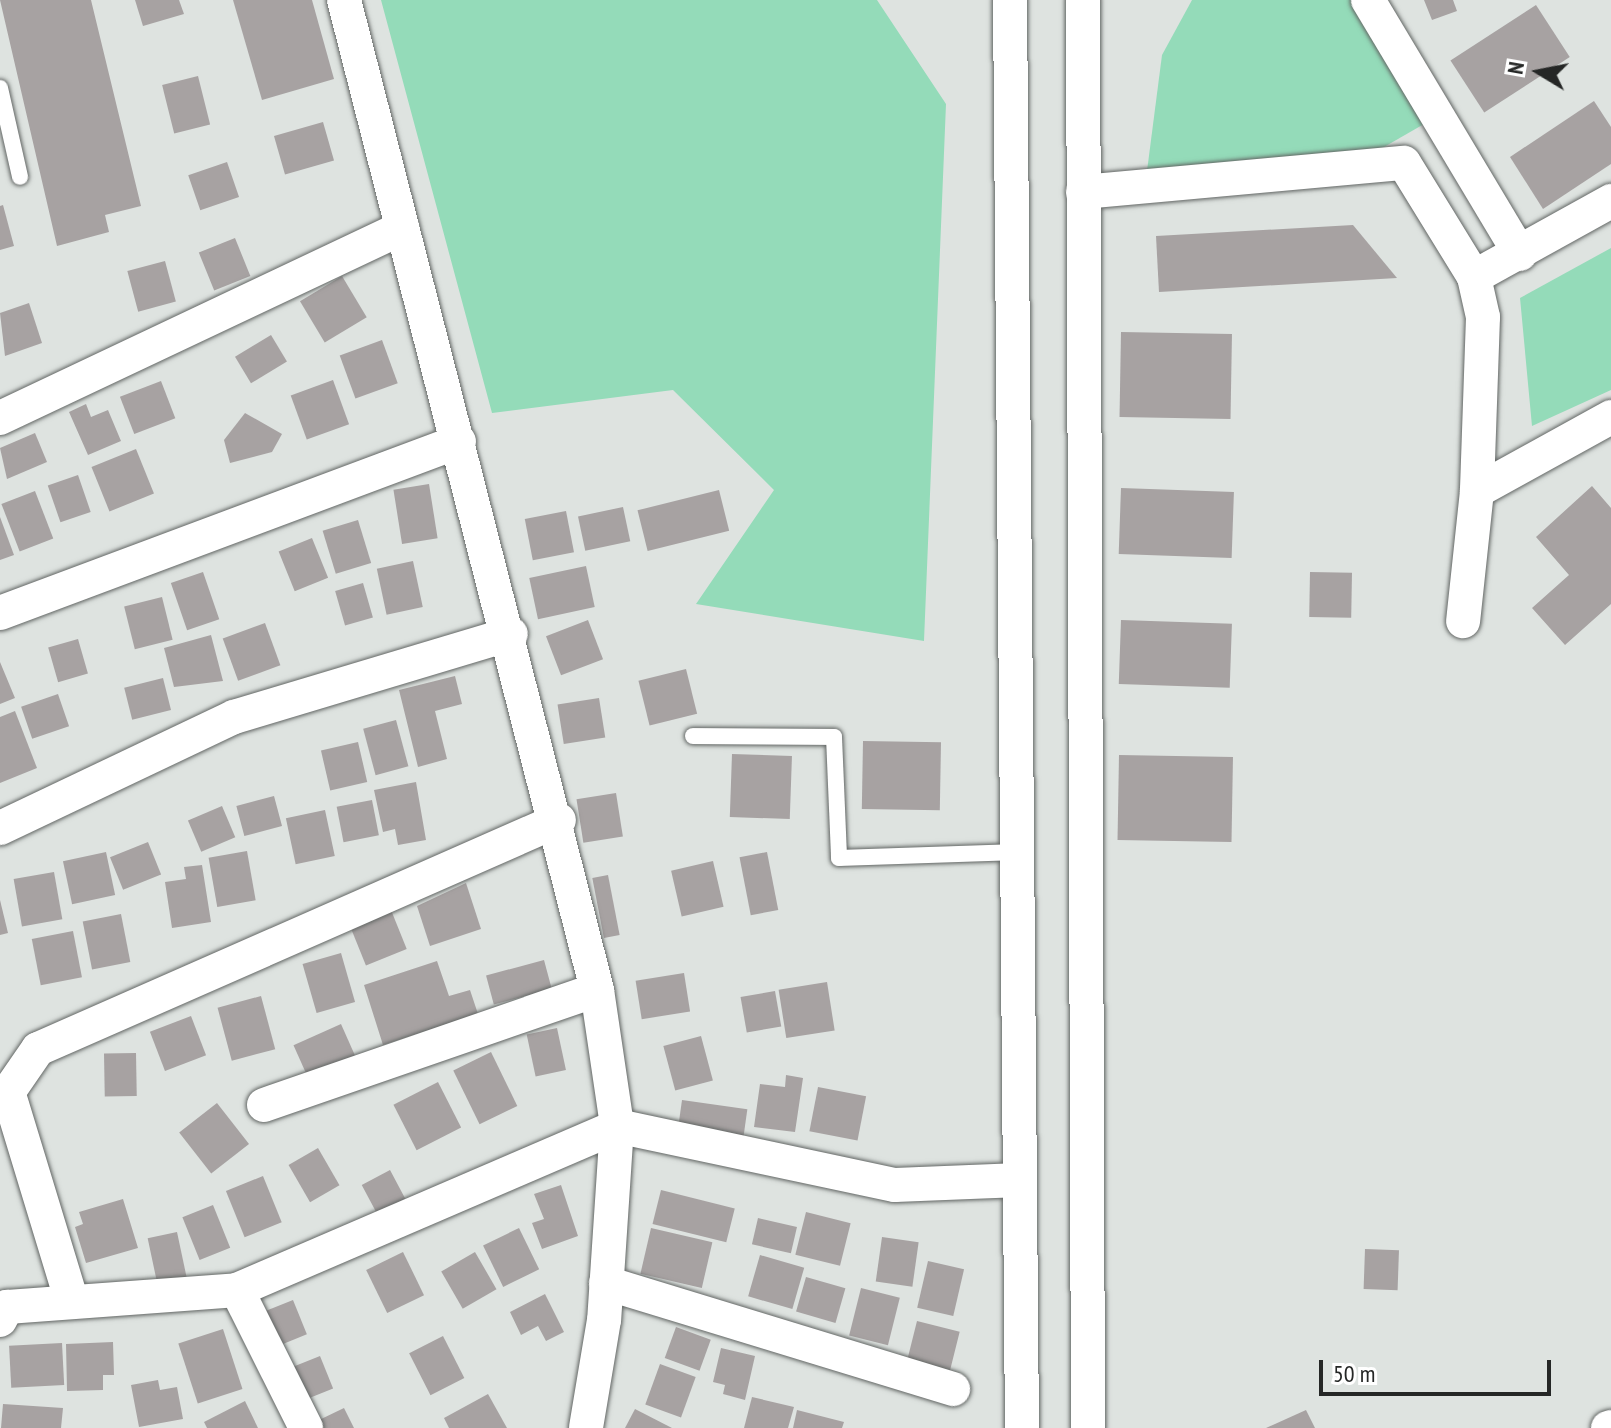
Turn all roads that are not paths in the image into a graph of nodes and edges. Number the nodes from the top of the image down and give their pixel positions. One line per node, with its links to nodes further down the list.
1 (344, 0): 9 (street)
2 (1010, 0): 22 (street)
3 (1083, 0): 7 (street)
4 (1368, 0): 10 (street)
5 (0, 88): 6 (lane)
6 (20, 177)
7 (1083, 192): 11 (street); 36 (street)
8 (1611, 201): 10 (street)
9 (402, 228): 13 (street); 14 (street)
10 (1520, 254): 11 (street)
11 (1474, 277): 15 (street)
12 (1611, 417): 15 (street)
13 (0, 418)
14 (459, 441): 16 (street); 18 (street)
15 (1477, 491): 17 (street)
16 (0, 613)
17 (1463, 621)
18 (511, 634): 20 (street); 21 (street)
19 (693, 736): 22 (lane)
20 (559, 820): 23 (street); 24 (street)
21 (0, 828)
22 (1018, 852): 27 (street)
23 (597, 990): 25 (street); 26 (street)
24 (5, 1101): 30 (street)
25 (264, 1105)
26 (617, 1126): 27 (street); 28 (street); 29 (street)
27 (1020, 1180): 35 (street)
28 (606, 1283): 32 (street); 34 (street)
29 (237, 1290): 30 (street); 33 (street)
30 (72, 1302): 31 (street)
31 (0, 1320)
32 (953, 1389)
33 (306, 1428)
34 (586, 1428)
35 (1022, 1428)
36 (1088, 1428)

